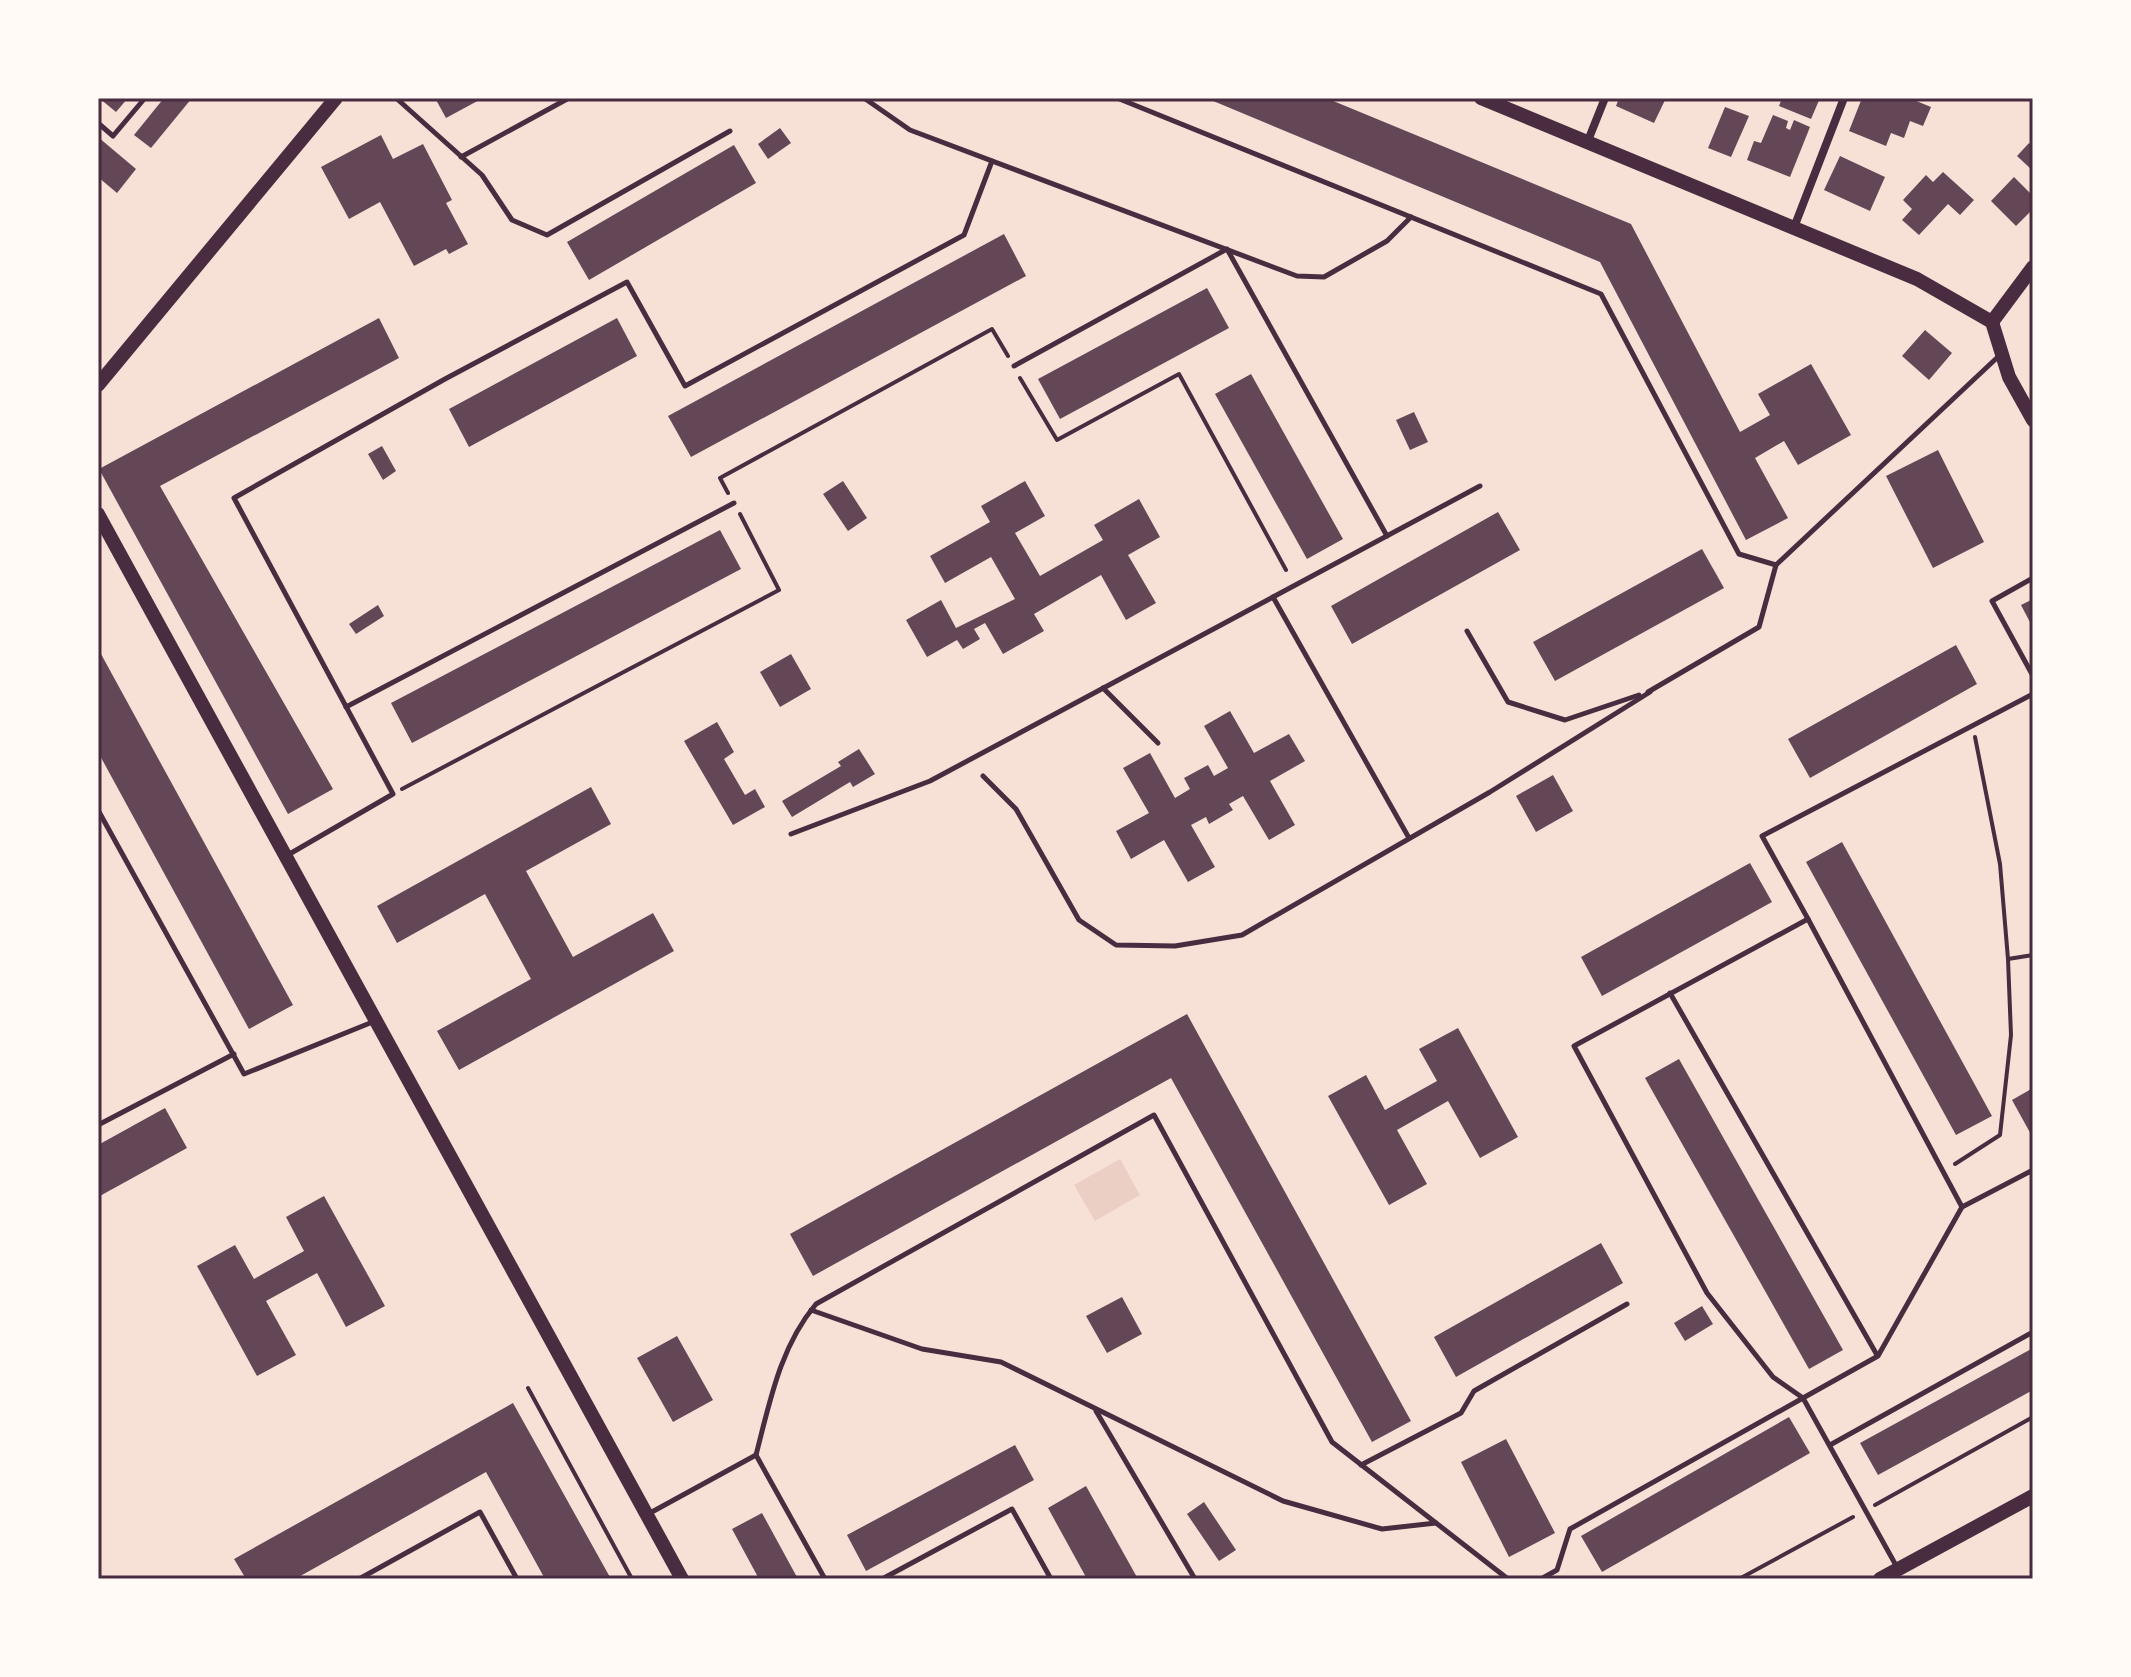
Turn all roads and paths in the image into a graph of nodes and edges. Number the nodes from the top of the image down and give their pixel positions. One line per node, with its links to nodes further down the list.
1 (145, 98): 10 (lane)
2 (336, 98): 22 (street)
3 (396, 98): 13 (lane)
4 (569, 98): 13 (lane)
5 (864, 98): 14 (lane)
6 (1117, 98): 15 (lane)
7 (1481, 98): 12 (street)
8 (1605, 98): 12 (street)
9 (1844, 98): 16 (street)
10 (98, 123)
11 (730, 131): 13 (lane)
12 (1587, 143): 16 (street)
13 (461, 157)
14 (992, 161): 17 (lane); 37 (lane)
15 (1411, 217): 17 (lane); 28 (lane)
16 (1793, 231): 19 (street)
17 (1227, 249): 21 (lane); 27 (lane)
18 (2033, 267): 19 (street)
19 (1992, 322): 20 (street)
20 (2001, 353): 23 (street); 28 (lane)
21 (1014, 366): 25 (path); 29 (path)
22 (98, 385)
23 (2033, 420)
24 (1480, 486): 27 (lane)
25 (734, 503): 37 (lane); 41 (path)
26 (98, 514): 45 (street)
27 (1387, 536): 31 (lane)
28 (1776, 565): 35 (lane)
29 (1286, 570)
30 (2033, 578): 33 (lane)
31 (1273, 597): 34 (lane); 44 (lane)
32 (1467, 631): 35 (lane)
33 (2033, 676)
34 (1103, 688): 39 (lane); 43 (lane)
35 (1650, 692): 44 (lane)
36 (2033, 694): 38 (lane)
37 (346, 707): 41 (lane)
38 (1973, 725): 46 (lane); 48 (path)
39 (1158, 743)
40 (983, 776): 44 (lane)
41 (393, 794): 45 (lane)
42 (98, 810): 51 (lane)
43 (791, 834)
44 (1409, 838)
45 (286, 856): 50 (street)
46 (1808, 919): 49 (lane); 54 (lane)
47 (2033, 955): 48 (path)
48 (2008, 959): 54 (path)
49 (1670, 993): 59 (lane); 61 (lane)
50 (376, 1021): 51 (lane); 69 (street)
51 (234, 1054): 52 (lane)
52 (98, 1125)
53 (2033, 1170): 55 (lane)
54 (1943, 1172): 55 (lane)
55 (1962, 1207): 59 (lane)
56 (1627, 1304): 66 (lane)
57 (811, 1310): 62 (lane); 65 (lane); 66 (lane)
58 (2033, 1332): 64 (lane)
59 (1878, 1356): 61 (lane)
60 (528, 1388): 74 (path)
61 (1803, 1398): 64 (lane); 81 (lane)
62 (1095, 1410): 70 (lane); 79 (lane)
63 (2033, 1417): 68 (path)
64 (1830, 1445): 68 (lane)
65 (756, 1455): 69 (lane); 76 (lane)
66 (1361, 1465): 70 (lane)
67 (2033, 1496): 71 (street)
68 (1866, 1510): 71 (lane); 82 (path)
69 (647, 1515): 75 (street)
70 (1437, 1523): 80 (lane)
71 (1898, 1569): 83 (street)
72 (359, 1579): 73 (lane)
73 (517, 1579)
74 (632, 1579)
75 (682, 1579)
76 (825, 1579)
77 (882, 1579): 78 (lane)
78 (1051, 1579)
79 (1195, 1579)
80 (1508, 1579)
81 (1541, 1579)
82 (1739, 1579)
83 (1880, 1579)

